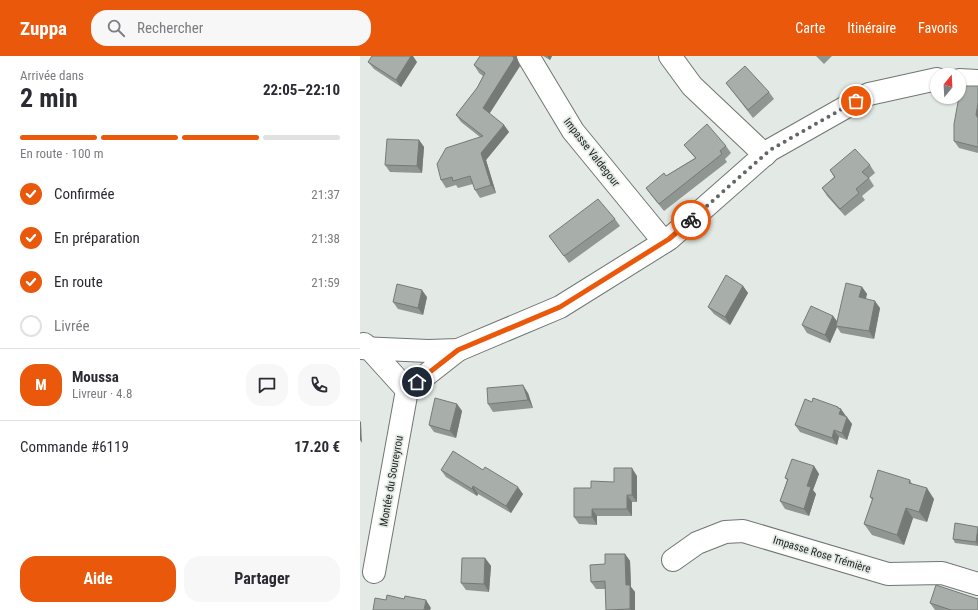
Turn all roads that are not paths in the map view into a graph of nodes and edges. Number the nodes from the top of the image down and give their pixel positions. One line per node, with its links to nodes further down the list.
1 (528, 56): 7 (street, Impasse Valdegour)
2 (670, 56): 6 (street)
3 (966, 80): 5 (street)
4 (930, 81): 6 (street)
5 (978, 81)
6 (765, 154): 7 (street)
7 (664, 242): 9 (street)
8 (363, 346): 9 (street); 10 (street)
9 (458, 350): 10 (street)
10 (407, 390): 12 (street, Montée du Soureyrou)
11 (673, 560): 13 (street, Impasse Rose Trémière)
12 (374, 572)
13 (978, 584)

